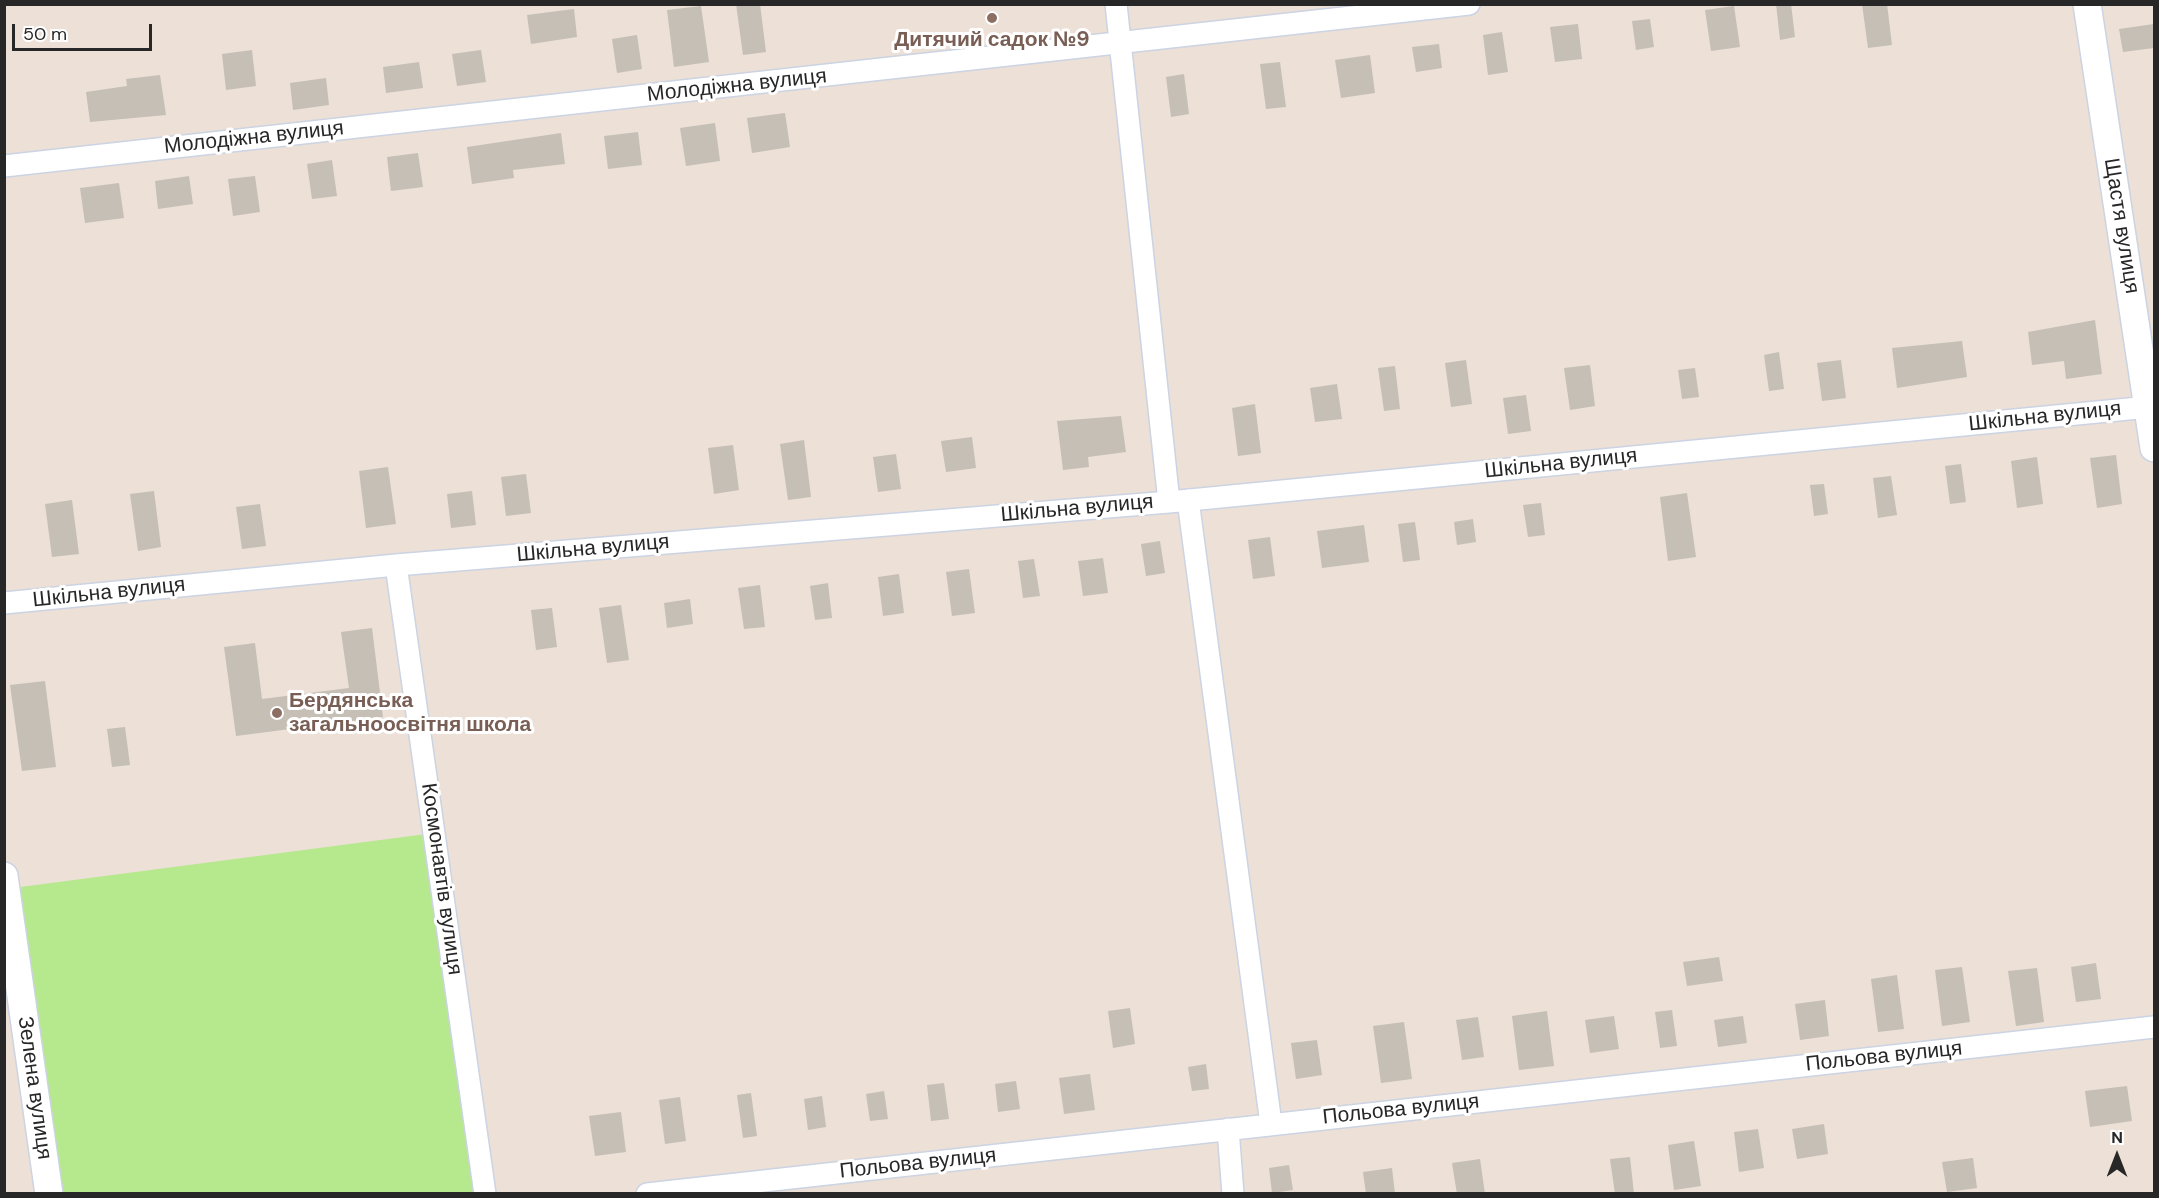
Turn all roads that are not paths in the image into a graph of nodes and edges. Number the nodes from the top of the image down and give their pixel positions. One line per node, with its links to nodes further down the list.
1 (1116, 4): 4 (street)
2 (1469, 4): 4 (street, Молодіжна вулиця)
3 (2087, 4): 6 (street, Щастя вулиця)
4 (1120, 44): 5 (street, Молодіжна вулиця); 8 (street)
5 (4, 166)
6 (2149, 407): 7 (street, Щастя вулиця); 8 (street, Шкільна вулиця)
7 (2154, 448)
8 (1178, 501): 9 (street, Шкільна вулиця); 13 (street)
9 (396, 565): 10 (street, Шкільна вулиця); 16 (street, Космонавтів вулиця)
10 (4, 603)
11 (4, 876): 15 (street, Зелена вулиця)
12 (2154, 1027): 13 (street, Польова вулиця)
13 (1271, 1125): 14 (street, Польова вулиця)
14 (1228, 1129): 17 (street, Польова вулиця); 18 (street)
15 (49, 1194)
16 (485, 1194)
17 (647, 1194)
18 (1233, 1194)

